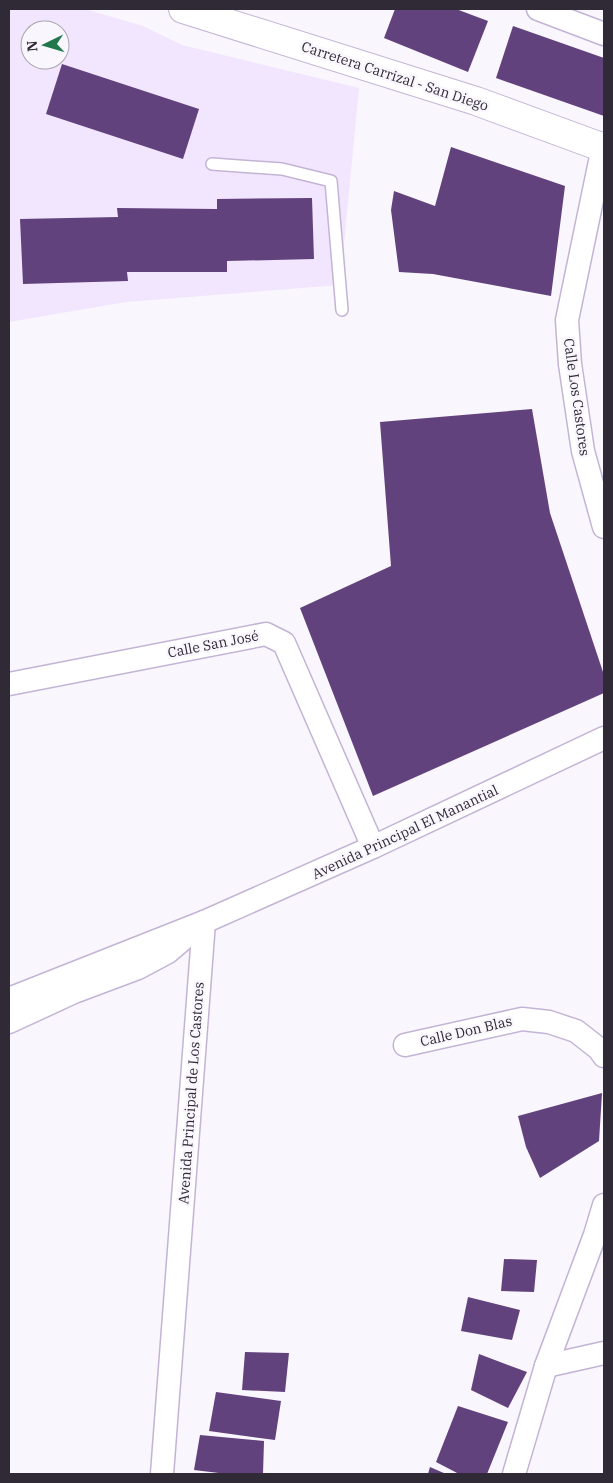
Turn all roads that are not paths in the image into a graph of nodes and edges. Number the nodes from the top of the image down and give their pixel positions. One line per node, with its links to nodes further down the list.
1 (183, 9): 4 (street, Carretera Carrizal - San Diego)
2 (538, 9): 3 (street)
3 (604, 34)
4 (604, 148): 7 (street, Calle Los Castores)
5 (212, 164): 6 (lane)
6 (342, 310)
7 (604, 527)
8 (9, 684): 10 (street, Calle San José)
9 (604, 738): 10 (street, Avenida Principal El Manantial)
10 (373, 847): 11 (street, Avenida Principal El Manantial)
11 (204, 922): 12 (street); 13 (street); 19 (street, Avenida Principal de Los Castores)
12 (9, 999)
13 (9, 1022)
14 (406, 1045): 15 (street, Calle Don Blas)
15 (604, 1056)
16 (604, 1204): 18 (street)
17 (604, 1353): 18 (street)
18 (546, 1366): 20 (street)
19 (162, 1474)
20 (514, 1474)

